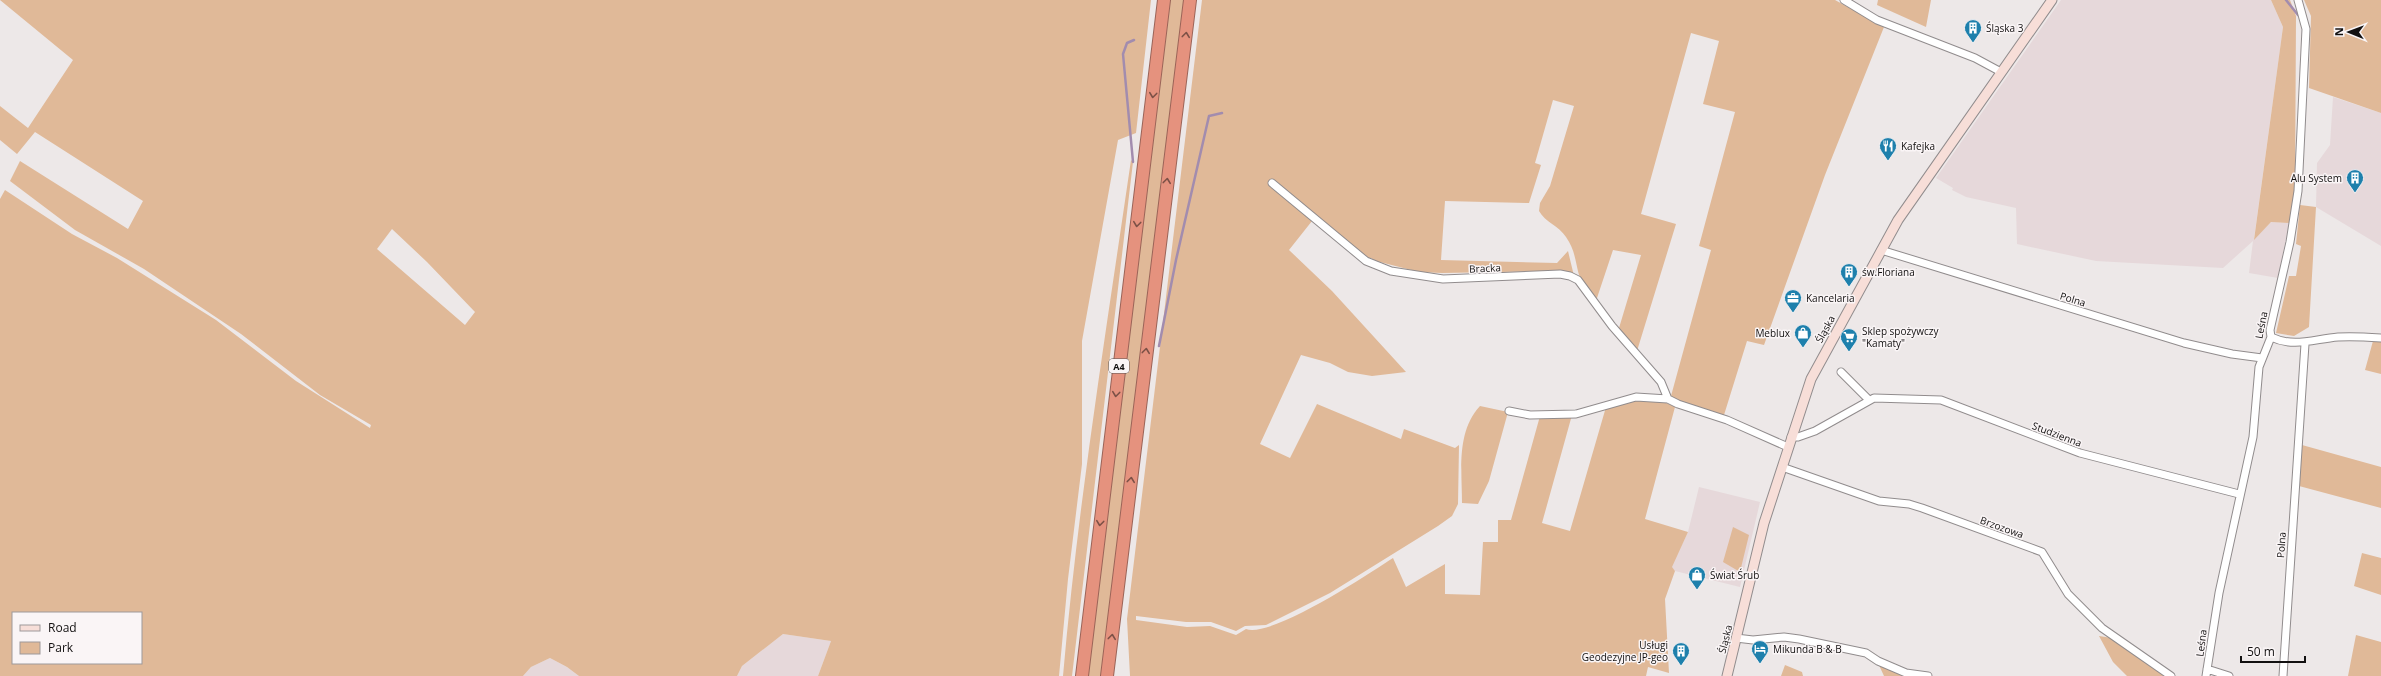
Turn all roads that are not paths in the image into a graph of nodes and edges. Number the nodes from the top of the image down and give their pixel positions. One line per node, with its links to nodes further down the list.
1 (1844, 0): 6 (street)
2 (2052, 0): 6 (main road, Śląska)
3 (2298, 0): 9 (street, Leśna)
4 (1164, 5): 23 (highway, A4, one-way to 23)
5 (1189, 6): 24 (highway, A4, one-way to 5)
6 (2001, 72): 8 (main road, Śląska)
7 (1272, 183): 14 (street, Bracka)
8 (1881, 250): 12 (street, Polna); 17 (main road, Śląska)
9 (2271, 337): 11 (street); 12 (street, Leśna)
10 (2381, 338): 11 (street)
11 (2305, 344): 29 (street, Polna)
12 (2262, 358): 20 (street, Leśna)
13 (1841, 372): 15 (street)
14 (1668, 399): 16 (street); 18 (street)
15 (1869, 400): 17 (street, Studzienna); 20 (street, Studzienna)
16 (1509, 411)
17 (1791, 436): 18 (main road, Śląska)
18 (1788, 447): 19 (main road, Śląska)
19 (1782, 467): 21 (main road, Śląska); 27 (street, Brzozowa)
20 (2239, 494): 22 (street, Leśna)
21 (1736, 638): 25 (main road, Śląska); 26 (street)
22 (2206, 673): 28 (street)
23 (1082, 676)
24 (1107, 676)
25 (1727, 676)
26 (1928, 676)
27 (2171, 676)
28 (2229, 676)
29 (2283, 676)

